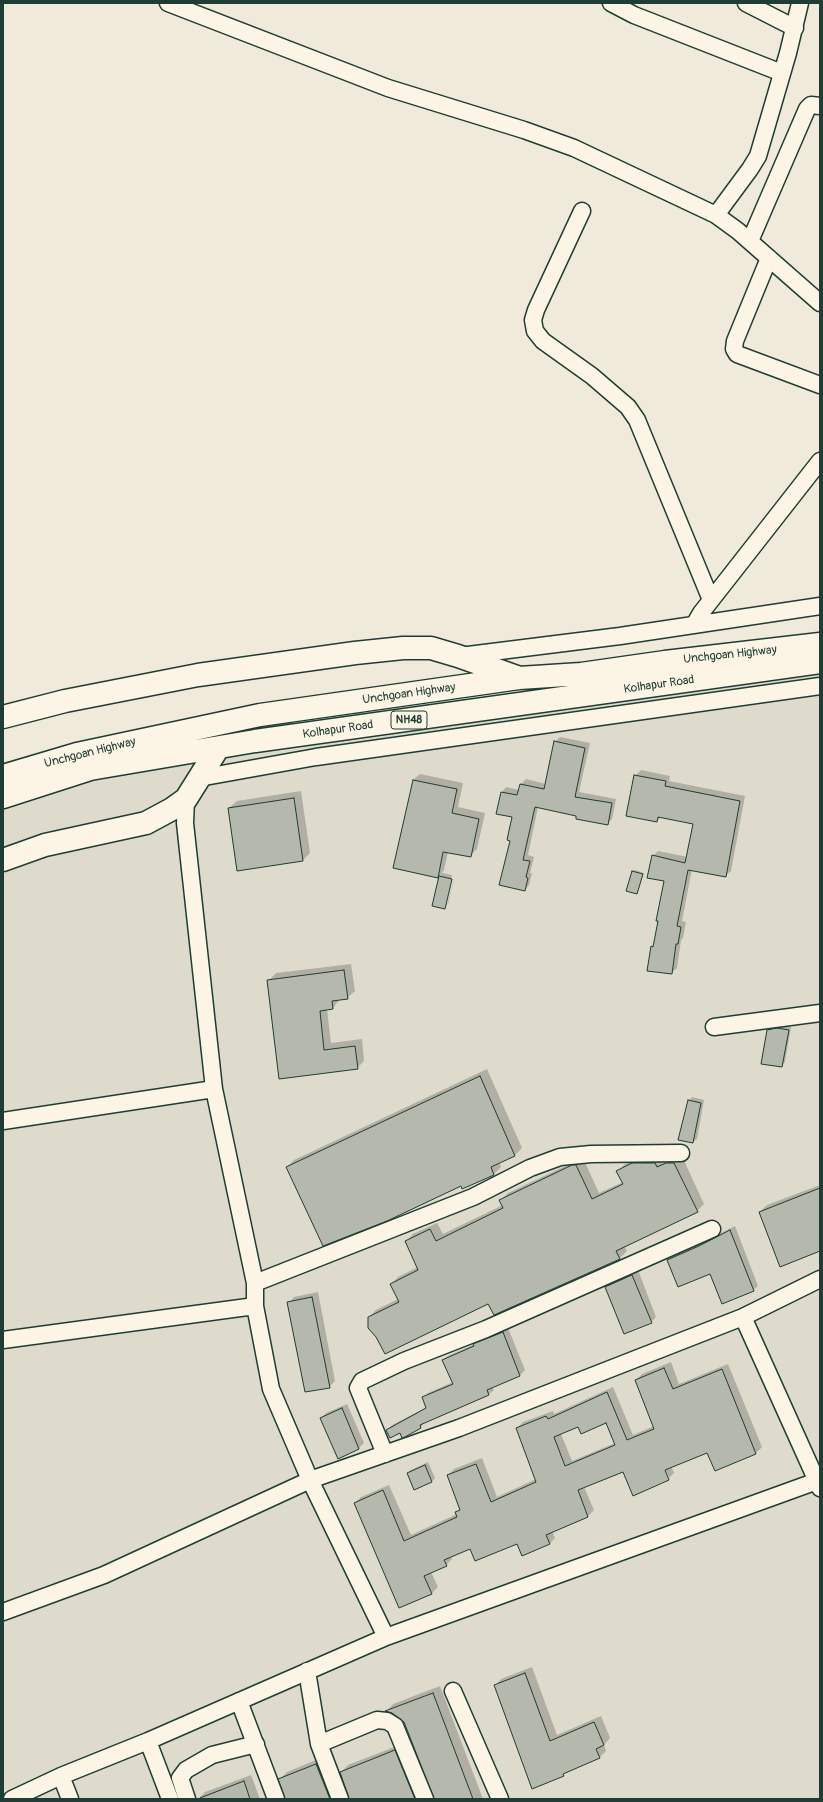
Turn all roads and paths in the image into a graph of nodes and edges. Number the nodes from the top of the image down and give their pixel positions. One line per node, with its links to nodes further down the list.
1 (168, 3): 9 (street)
2 (611, 3): 6 (street)
3 (746, 3): 5 (street)
4 (800, 3): 5 (street)
5 (795, 28): 6 (street)
6 (782, 73): 9 (street)
7 (820, 106): 10 (street)
8 (582, 211): 15 (street)
9 (716, 215): 10 (street)
10 (750, 242): 11 (street)
11 (769, 258): 12 (street); 13 (street)
12 (820, 303)
13 (820, 385)
14 (820, 462): 15 (street)
15 (711, 600): 17 (street)
16 (820, 606): 17 (street)
17 (694, 624): 19 (street)
18 (820, 644): 21 (highway, Unchgoan Highway / NH48)
19 (458, 656): 21 (highway); 23 (highway)
20 (820, 662): 24 (highway, Kolhapur Road / NH48)
21 (519, 678): 25 (highway, Unchgoan Highway / NH48)
22 (820, 686): 26 (street)
23 (3, 717)
24 (218, 748): 26 (highway); 27 (highway, Kolhapur Road / NH48)
25 (3, 776)
26 (199, 778): 28 (highway)
27 (3, 797)
28 (186, 799): 29 (highway); 32 (street)
29 (3, 860)
30 (820, 1013): 31 (street)
31 (714, 1026)
32 (214, 1089): 33 (street); 37 (street)
33 (3, 1121)
34 (681, 1153): 37 (street)
35 (712, 1229): 41 (street)
36 (820, 1279): 39 (street)
37 (255, 1283): 38 (street)
38 (255, 1306): 40 (street); 42 (street)
39 (743, 1317): 41 (street); 43 (street)
40 (3, 1340)
41 (385, 1454): 42 (street)
42 (310, 1480): 44 (street); 45 (street)
43 (818, 1484): 45 (street)
44 (3, 1612)
45 (386, 1637): 46 (street)
46 (307, 1671): 48 (street); 51 (street)
47 (453, 1691): 61 (street)
48 (239, 1701): 49 (street); 50 (street)
49 (148, 1741): 52 (street); 56 (street)
50 (256, 1744): 57 (street); 58 (street)
51 (319, 1744): 59 (street); 60 (street)
52 (61, 1776): 53 (street); 55 (street)
53 (36, 1794): 54 (street)
54 (12, 1799)
55 (70, 1799)
56 (170, 1799)
57 (187, 1799)
58 (276, 1799)
59 (340, 1799)
60 (425, 1799)
61 (500, 1799)

